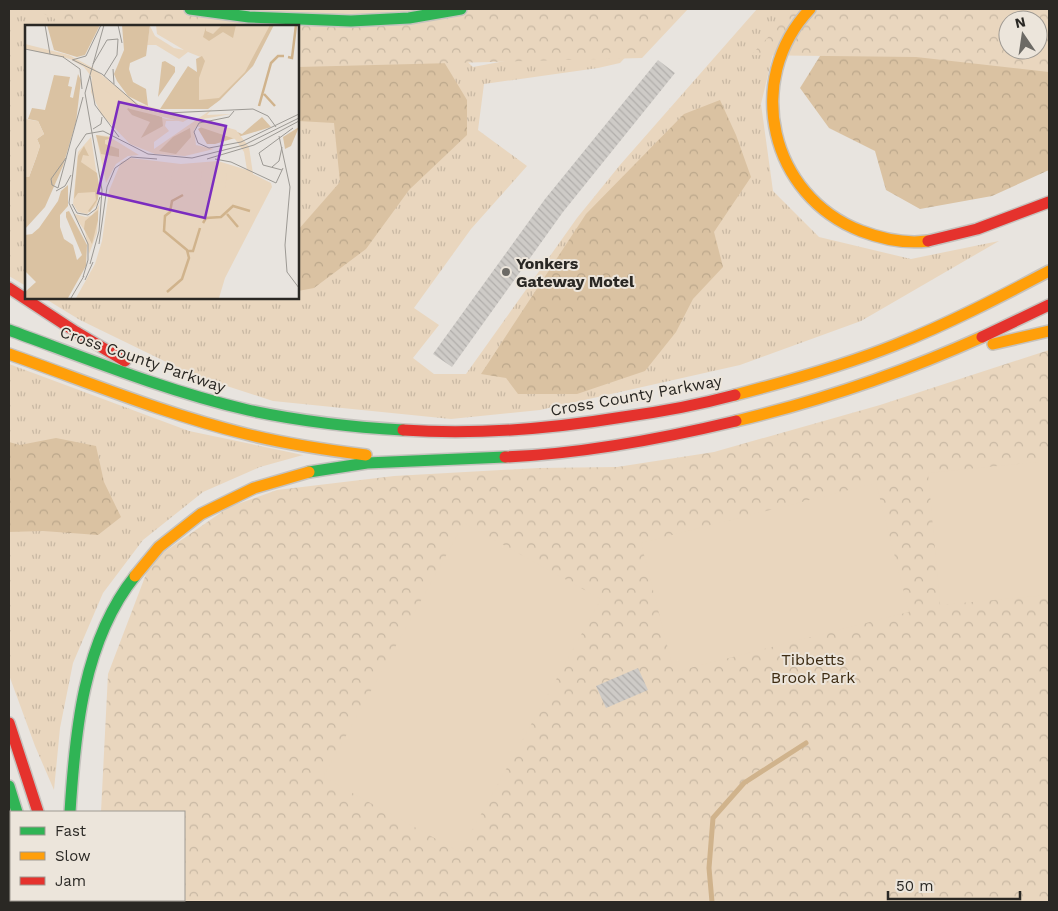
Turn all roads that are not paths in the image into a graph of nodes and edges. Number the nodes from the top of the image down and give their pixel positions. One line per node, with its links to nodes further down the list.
1 (190, 9): 2 (main road)
2 (460, 9)
3 (810, 9): 4 (main road)
4 (1049, 202)
5 (1049, 271): 14 (main road, Cross County Parkway)
6 (9, 288): 7 (main road)
7 (25, 299)
8 (26, 299): 14 (main road)
9 (1049, 305): 13 (main road)
10 (9, 330): 14 (main road, Cross County Parkway)
11 (1049, 332): 13 (main road)
12 (9, 354): 15 (main road)
13 (940, 356): 15 (main road)
14 (170, 389)
15 (454, 460): 20 (main road)
16 (9, 723): 19 (main road)
17 (9, 786): 18 (main road)
18 (17, 811)
19 (38, 811)
20 (70, 811)

